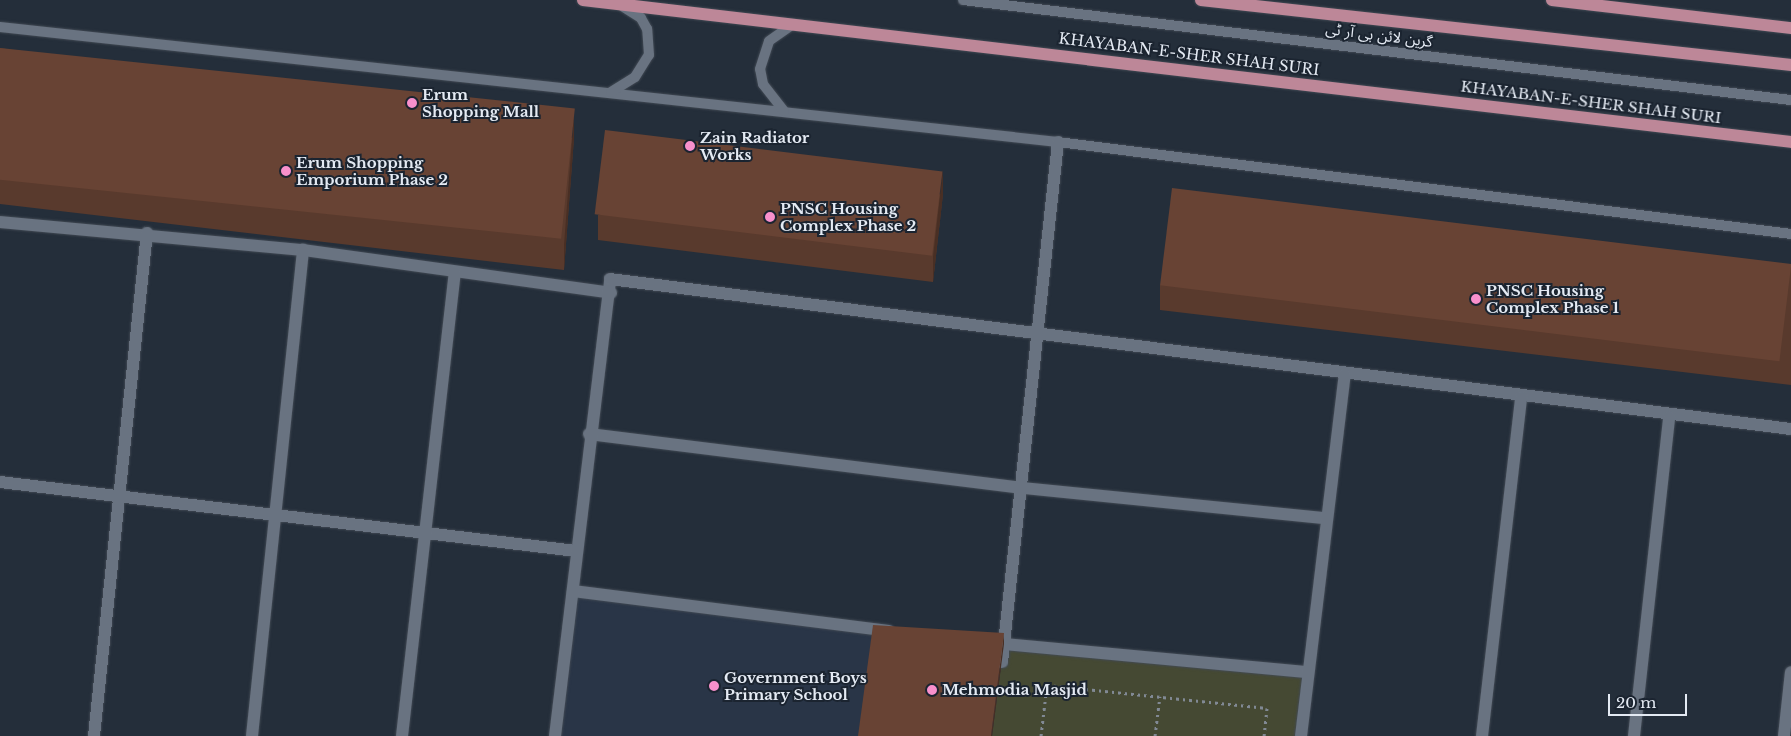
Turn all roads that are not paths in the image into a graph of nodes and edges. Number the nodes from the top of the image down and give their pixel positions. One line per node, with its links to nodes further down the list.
1 (583, 0): 5 (main road, KHAYABAN-E-SHER SHAH SURI)
2 (963, 0): 11 (lane, گرین لائن بی آر ٹی)
3 (1201, 0): 9 (main road)
4 (1552, 0): 8 (main road)
5 (618, 4): 6 (main road, KHAYABAN-E-SHER SHAH SURI); 10 (lane)
6 (793, 24): 12 (lane); 14 (main road, KHAYABAN-E-SHER SHAH SURI)
7 (0, 27): 10 (lane)
8 (1791, 28)
9 (1791, 65)
10 (611, 92): 12 (lane)
11 (1791, 100)
12 (784, 111): 13 (lane)
13 (1058, 142): 17 (lane); 21 (street)
14 (1791, 142)
15 (0, 222): 16 (street)
16 (147, 233): 18 (street); 29 (street)
17 (1791, 234)
18 (303, 250): 19 (street); 30 (street)
19 (455, 272): 20 (street); 32 (street)
20 (611, 293): 21 (street); 26 (street)
21 (1039, 336): 22 (street); 28 (street)
22 (1345, 375): 23 (street); 31 (street)
23 (1521, 397): 24 (street); 46 (street)
24 (1669, 417): 25 (street); 47 (street)
25 (1791, 430)
26 (589, 434): 28 (street); 33 (street)
27 (0, 482): 29 (street)
28 (1023, 488): 31 (street); 37 (street)
29 (120, 495): 30 (street); 41 (street)
30 (273, 514): 32 (street); 42 (street)
31 (1325, 518): 38 (street)
32 (426, 533): 33 (street); 43 (street)
33 (576, 551): 34 (street)
34 (573, 591): 35 (street); 44 (street)
35 (900, 633)
36 (976, 641): 37 (street)
37 (1004, 644): 38 (street); 40 (street)
38 (1308, 672): 45 (street)
39 (1791, 672): 48 (street)
40 (1000, 681)
41 (94, 736)
42 (252, 736)
43 (402, 736)
44 (555, 736)
45 (1301, 736)
46 (1482, 736)
47 (1634, 736)
48 (1784, 736)

